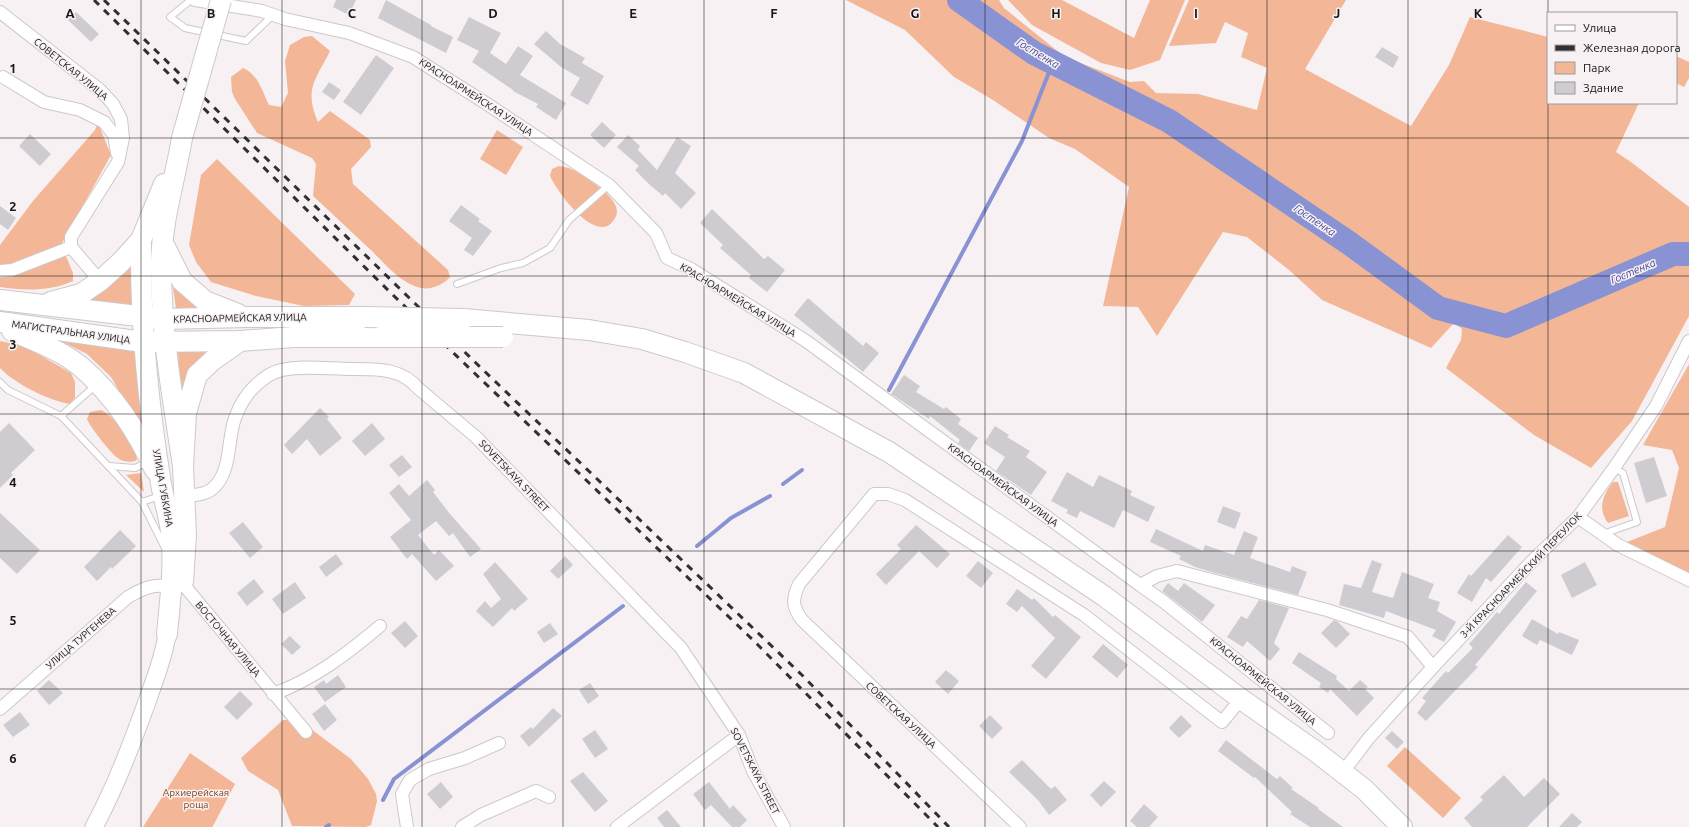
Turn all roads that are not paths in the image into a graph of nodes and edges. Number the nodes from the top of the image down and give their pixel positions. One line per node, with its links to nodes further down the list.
1 (191, 0): 5 (lane)
2 (195, 0): 5 (street, КРАСНОАРМЕЙСКАЯ УЛИЦА)
3 (221, 0): 7 (main road, bridge)
4 (0, 12): 8 (street, СОВЕТСКАЯ УЛИЦА)
5 (272, 16): 9 (street, КРАСНОАРМЕЙСКАЯ УЛИЦА)
6 (3, 77): 8 (street)
7 (182, 138): 10 (main road); 11 (main road)
8 (118, 162): 12 (street, СОВЕТСКАЯ УЛИЦА)
9 (609, 185): 15 (lane); 43 (street, КРАСНОАРМЕЙСКАЯ УЛИЦА)
10 (140, 240): 14 (main road); 19 (main road, УЛИЦА ГУБКИНА)
11 (163, 242): 18 (main road); 20 (main road)
12 (71, 247): 13 (street); 14 (street)
13 (0, 271)
14 (100, 281): 17 (main road)
15 (457, 284)
16 (0, 300): 17 (main road)
17 (39, 305): 19 (main road)
18 (245, 317): 20 (main road, КРАСНОАРМЕЙСКАЯ УЛИЦА); 29 (main road, КРАСНОАРМЕЙСКАЯ УЛИЦА, bridge)
19 (141, 318): 20 (main road, КРАСНОАРМЕЙСКАЯ УЛИЦА); 26 (main road, УЛИЦА ГУБКИНА)
20 (164, 319): 23 (main road)
21 (0, 322): 26 (main road, МАГИСТРАЛЬНАЯ УЛИЦА)
22 (0, 325): 28 (main road)
23 (165, 341): 24 (main road, КРАСНОАРМЕЙСКАЯ УЛИЦА); 26 (main road, КРАСНОАРМЕЙСКАЯ УЛИЦА); 33 (main road)
24 (240, 341): 29 (main road, КРАСНОАРМЕЙСКАЯ УЛИЦА, bridge); 33 (main road)
25 (1689, 341): 34 (street, 3-Й КРАСНОАРМЕЙСКИЙ ПЕРЕУЛОК)
26 (143, 342): 31 (main road, УЛИЦА ГУБКИНА)
27 (0, 382): 30 (lane)
28 (97, 384): 30 (lane); 31 (main road)
29 (803, 405): 48 (main road, КРАСНОАРМЕЙСКАЯ УЛИЦА)
30 (61, 416): 32 (lane)
31 (153, 453): 32 (lane); 35 (main road, УЛИЦА ГУБКИНА)
32 (109, 466): 37 (lane)
33 (183, 466): 36 (main road, УЛИЦА ГУБКИНА)
34 (1614, 468): 38 (street, 3-Й КРАСНОАРМЕЙСКИЙ ПЕРЕУЛОК); 39 (lane)
35 (162, 490): 37 (lane); 40 (main road, УЛИЦА ГУБКИНА)
36 (185, 496): 42 (main road, УЛИЦА ГУБКИНА); 52 (street, SOVETSKAYA STREET)
37 (142, 502): 40 (lane)
38 (1578, 517): 39 (street); 46 (street, 3-Й КРАСНОАРМЕЙСКИЙ ПЕРЕУЛОК)
39 (1603, 534): 41 (street)
40 (172, 561): 42 (main road, УЛИЦА ГУБКИНА)
41 (1689, 580)
42 (177, 586): 45 (main road, УЛИЦА ГУБКИНА); 47 (street, ВОСТОЧНАЯ УЛИЦА); 49 (street, УЛИЦА ТУРГЕНЕВА)
43 (1140, 586): 46 (street); 51 (street, КРАСНОАРМЕЙСКАЯ УЛИЦА)
44 (380, 626): 47 (street)
45 (167, 634): 57 (main road, УЛИЦА ГУБКИНА)
46 (1433, 667): 54 (street, 3-Й КРАСНОАРМЕЙСКИЙ ПЕРЕУЛОК)
47 (274, 694): 50 (street, ВОСТОЧНАЯ УЛИЦА)
48 (1241, 699): 54 (main road, КРАСНОАРМЕЙСКАЯ УЛИЦА); 62 (street, СОВЕТСКАЯ УЛИЦА)
49 (0, 709)
50 (306, 732)
51 (1328, 733)
52 (739, 735): 60 (street); 61 (street, SOVETSKAYA STREET)
53 (500, 743): 58 (street)
54 (1343, 772): 56 (main road, КРАСНОАРМЕЙСКАЯ УЛИЦА)
55 (549, 797): 59 (street)
56 (1405, 826)
57 (94, 827)
58 (407, 827)
59 (462, 827)
60 (617, 827)
61 (784, 827)
62 (1020, 827)

